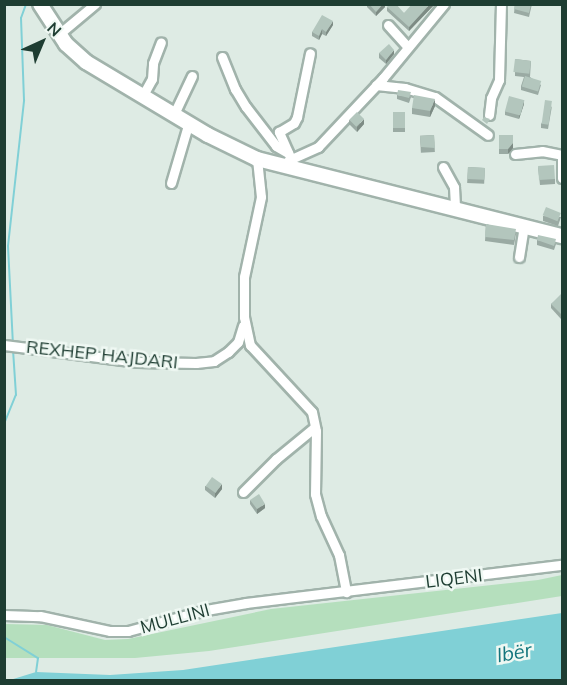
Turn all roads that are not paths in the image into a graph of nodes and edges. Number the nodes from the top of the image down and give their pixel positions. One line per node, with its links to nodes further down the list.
1 (40, 4): 6 (main road)
2 (95, 4): 6 (street)
3 (444, 4): 8 (street)
4 (501, 4): 15 (street)
5 (388, 25): 8 (street)
6 (59, 34): 13 (main road)
7 (161, 42): 13 (street)
8 (408, 46): 12 (street)
9 (310, 53): 20 (street)
10 (222, 57): 20 (street)
11 (192, 76): 14 (street)
12 (376, 85): 17 (street); 20 (street)
13 (143, 95): 14 (main road)
14 (174, 114): 16 (main road)
15 (489, 115)
16 (189, 122): 19 (main road); 23 (street)
17 (488, 135)
18 (515, 154): 22 (street)
19 (257, 159): 20 (main road); 28 (street, REXHEP HAJDARI)
20 (287, 160): 24 (main road)
21 (443, 167): 24 (street)
22 (562, 178)
23 (171, 183)
24 (455, 208): 25 (main road)
25 (524, 226): 26 (main road); 27 (street)
26 (562, 236)
27 (519, 256)
28 (244, 317): 29 (street, REXHEP HAJDARI); 30 (street, REXHEP HAJDARI)
29 (4, 345)
30 (315, 427): 31 (street); 33 (street, REXHEP HAJDARI)
31 (243, 492)
32 (562, 565): 33 (street, LIQENI)
33 (346, 592): 34 (street, MULLINI)
34 (4, 615)

